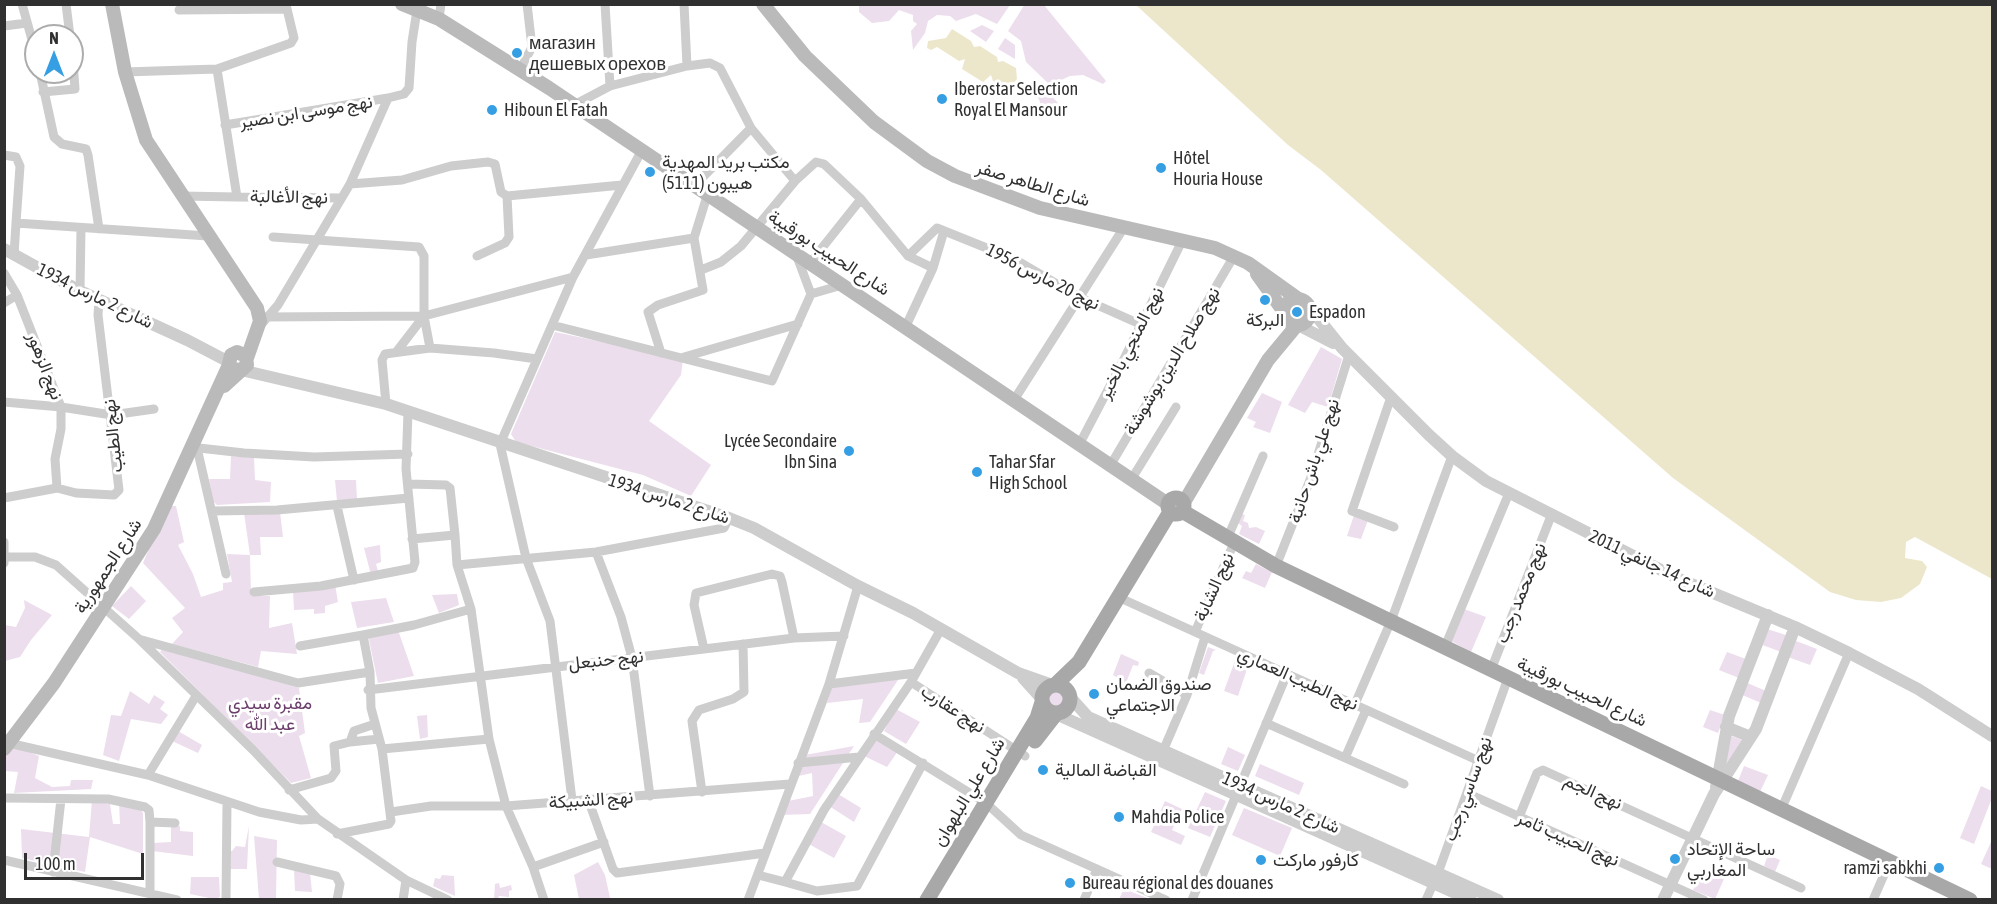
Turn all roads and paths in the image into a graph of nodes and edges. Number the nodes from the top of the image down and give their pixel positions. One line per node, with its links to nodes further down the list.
1 (22, 4): 14 (street)
2 (66, 4): 15 (street)
3 (112, 4): 20 (main road)
4 (402, 4): 12 (main road, شارع الحبيب بورقيبة)
5 (441, 4): 13 (street)
6 (527, 4): 19 (street)
7 (604, 4): 23 (street)
8 (684, 4): 17 (street)
9 (763, 4): 44 (main road, شارع الطاهر صفر)
10 (286, 7): 11 (street); 18 (street)
11 (179, 10)
12 (417, 10): 13 (main road, شارع الحبيب بورقيبة); 25 (street)
13 (439, 19): 19 (main road, شارع الحبيب بورقيبة)
14 (27, 23): 16 (street)
15 (68, 24)
16 (4, 26)
17 (687, 66): 23 (street); 28 (street)
18 (217, 69): 20 (street); 27 (street)
19 (520, 70): 26 (main road, شارع الحبيب بورقيبة)
20 (125, 72): 35 (main road)
21 (42, 84): 24 (street)
22 (75, 84): 24 (street)
23 (609, 86): 26 (street)
24 (43, 92): 45 (street)
25 (388, 99): 27 (street, نهج موسى ابن نصير); 32 (street)
26 (574, 105): 29 (main road, شارع الحبيب بورقيبة)
27 (225, 125): 38 (street)
28 (752, 128): 31 (street); 34 (street)
29 (642, 150): 33 (street); 34 (main road, شارع الحبيب بورقيبة)
30 (4, 155): 41 (street)
31 (795, 181): 40 (street); 42 (street)
32 (350, 184): 36 (street); 39 (street)
33 (622, 185): 36 (street); 54 (street)
34 (693, 187): 37 (main road, شارع الحبيب بورقيبة)
35 (181, 196): 38 (street, نهج الأغالبة); 47 (main road)
36 (507, 196): 55 (street)
37 (706, 196): 42 (main road, شارع الحبيب بورقيبة); 49 (street)
38 (237, 197): 39 (street, نهج الأغالبة)
39 (340, 198): 50 (street)
40 (861, 199): 56 (street); 58 (street)
41 (16, 224): 43 (street); 52 (street)
42 (754, 227): 53 (main road, شارع الحبيب بورقيبة); 61 (street)
43 (81, 228): 45 (street); 65 (street)
44 (1123, 228): 51 (main road, شارع الطاهر صفر); 68 (street)
45 (99, 229): 47 (street)
46 (941, 229): 56 (street); 60 (street); 68 (street, نهج 20 مارس 1956)
47 (208, 236): 75 (main road)
48 (273, 237): 50 (street)
49 (694, 238): 54 (street); 61 (street)
50 (318, 240): 74 (street); 75 (street)
51 (1182, 241): 57 (main road, شارع الطاهر صفر); 78 (street, نهج المنجي بالخير)
52 (9, 252): 65 (street, شارع 2 مارس 1934)
53 (796, 254): 58 (main road, شارع الحبيب بورقيبة); 66 (street)
54 (586, 255): 63 (street)
55 (477, 256)
56 (908, 256): 60 (street)
57 (1234, 256): 59 (main road, شارع الطاهر صفر); 104 (street, نهج صلاح الدين بوشوشة)
58 (810, 263): 64 (main road, شارع الحبيب بورقيبة)
59 (1248, 263): 69 (main road, شارع الطاهر صفر); 73 (main road, شارع الطاهر صفر)
60 (933, 268): 80 (street)
61 (701, 270): 84 (street)
62 (4, 273): 67 (street, نهج الزهور)
63 (573, 277): 74 (street); 77 (street)
64 (842, 285): 66 (street); 80 (main road, شارع الحبيب بورقيبة)
65 (80, 291): 70 (street, شارع 2 مارس 1934)
66 (811, 294): 76 (street)
67 (17, 295): 71 (street); 93 (street, نهج الزهور)
68 (1079, 297): 78 (street, نهج 20 مارس 1956); 90 (street)
69 (1297, 298): 72 (main road); 73 (main road)
70 (99, 300): 88 (street, شارع 2 مارس 1934); 97 (street, نهج الطيب)
71 (4, 303)
72 (1310, 309): 79 (main road); 83 (street, شارع 14 جانفي 2011)
73 (1284, 312): 79 (main road); 87 (main road)
74 (424, 316): 75 (street); 81 (street); 82 (street)
75 (261, 320): 88 (main road)
76 (798, 324): 85 (street); 85 (street)
77 (552, 325): 84 (street); 86 (street)
78 (1142, 325): 99 (street, نهج المنجي بالخير)
79 (1298, 325): 83 (street, شارع 14 جانفي 2011); 87 (main road)
80 (906, 326): 90 (main road, شارع الحبيب بورقيبة)
81 (430, 348): 82 (street); 86 (street)
82 (397, 351): 92 (street)
83 (1345, 351): 89 (street, شارع 14 جانفي 2011); 126 (street, نهج علي باش حانبة)
84 (661, 353): 85 (street)
85 (684, 357)
86 (537, 359): 98 (street)
87 (1268, 360): 112 (main road)
88 (238, 361): 92 (street, شارع 2 مارس 1934); 100 (main road, شارع الجمهورية)
89 (1391, 397): 103 (street, شارع 14 جانفي 2011); 116 (street)
90 (1014, 400): 99 (main road, شارع الحبيب بورقيبة)
91 (4, 402): 93 (street, نهج الزهور)
92 (386, 404): 96 (street, شارع 2 مارس 1934)
93 (61, 407): 97 (street); 107 (street)
94 (1176, 407): 105 (street)
95 (154, 409): 97 (street)
96 (408, 412): 98 (street, شارع 2 مارس 1934); 101 (street)
97 (112, 415): 107 (street, نهج الطيب)
98 (500, 444): 115 (street, شارع 2 مارس 1934); 123 (street)
99 (1079, 445): 104 (main road, شارع الحبيب بورقيبة)
100 (194, 448): 101 (street); 113 (street); 132 (main road, شارع الجمهورية)
101 (408, 454): 106 (street)
102 (1263, 456): 119 (street, نهج الشابة)
103 (1452, 456): 108 (street, شارع 14 جانفي 2011); 135 (street)
104 (1110, 466): 105 (main road, شارع الحبيب بورقيبة)
105 (1131, 480): 112 (main road, شارع الحبيب بورقيبة)
106 (409, 484): 110 (street); 117 (street)
107 (57, 488): 109 (street, نهج الطيب)
108 (1509, 493): 114 (street, شارع 14 جانفي 2011); 147 (street)
109 (4, 498)
110 (409, 498): 111 (street); 118 (street)
111 (337, 506): 113 (street); 128 (street)
112 (1176, 506): 119 (main road, شارع الحبيب بورقيبة); 131 (main road)
113 (212, 511): 127 (street)
114 (1551, 516): 134 (street, شارع 14 جانفي 2011); 152 (street, نهج محمد رجب)
115 (729, 518): 121 (street); 129 (street, شارع 2 مارس 1934)
116 (1394, 527)
117 (454, 536): 118 (street); 125 (street)
118 (412, 539): 128 (street)
119 (1230, 541): 126 (main road, شارع الحبيب بورقيبة); 138 (street, نهج الشابة)
120 (4, 542): 122 (street)
121 (596, 552): 123 (street); 149 (street)
122 (5, 557): 124 (street); 132 (street)
123 (526, 558): 125 (street); 151 (street)
124 (4, 562)
125 (457, 565): 133 (street)
126 (1276, 566): 135 (main road, شارع الحبيب بورقيبة)
127 (226, 574)
128 (354, 580): 130 (street)
129 (858, 586): 137 (street, شارع 2 مارس 1934); 140 (street)
130 (254, 592)
131 (1118, 597): 138 (street, نهج الطيب العماري); 150 (main road)
132 (101, 606): 143 (street); 179 (main road, شارع الجمهورية)
133 (471, 609): 139 (street); 156 (street)
134 (1768, 615): 136 (street, شارع 14 جانفي 2011); 172 (street)
135 (1391, 621): 147 (main road, شارع الحبيب بورقيبة); 167 (street)
136 (1795, 627): 148 (street, شارع 14 جانفي 2011); 175 (street)
137 (941, 629): 154 (street, شارع 2 مارس 1934); 158 (street)
138 (1195, 632): 141 (street, نهج الطيب العماري)
139 (363, 635): 145 (street); 153 (street)
140 (844, 636): 142 (street, نهج حنبعل); 160 (street)
141 (1205, 637): 157 (street, نهج الطيب العماري); 163 (street)
142 (794, 638): 144 (street, نهج حنبعل); 146 (street)
143 (139, 639): 153 (street); 164 (street)
144 (743, 644): 146 (street, نهج حنبعل); 194 (street)
145 (300, 646)
146 (704, 649): 149 (street, نهج حنبعل)
147 (1444, 649): 152 (main road, شارع الحبيب بورقيبة)
148 (1849, 652): 174 (street, شارع 14 جانفي 2011); 204 (street)
149 (632, 658): 151 (street, نهج حنبعل); 196 (street)
150 (1079, 662): 161 (main road); 165 (main road)
151 (556, 665): 156 (street, نهج حنبعل); 200 (street)
152 (1491, 670): 159 (main road, شارع الحبيب بورقيبة)
153 (370, 672): 162 (street)
154 (1018, 673): 161 (street, شارع 2 مارس 1934); 166 (street, شارع 2 مارس 1934)
155 (1149, 673): 163 (street)
156 (482, 674): 162 (street, نهج حنبعل); 177 (street)
157 (1287, 674): 167 (street, نهج الطيب العماري); 170 (street)
158 (914, 677): 160 (street); 173 (street); 182 (street, نهج عقارب)
159 (1508, 678): 185 (street, نهج ساسي رجب); 189 (main road, شارع الحبيب بورقيبة)
160 (829, 684): 186 (street)
161 (1054, 685): 165 (main road); 166 (main road)
162 (369, 690): 171 (street)
163 (1187, 695): 181 (street)
164 (196, 696): 188 (street); 192 (street)
165 (1070, 696): 169 (main road); 181 (street, شارع 2 مارس 1934)
166 (1042, 700): 169 (main road); 182 (main road, شارع علي البلهوان)
167 (1355, 704): 168 (street, نهج الطيب العماري)
168 (1366, 710): 184 (street); 185 (street, نهج الطيب العماري)
169 (1056, 714): 182 (main road, شارع علي البلهوان); 193 (street, شارع 2 مارس 1934)
170 (1266, 723): 184 (street); 193 (street)
171 (375, 724): 176 (street); 178 (street)
172 (1726, 727): 175 (street); 189 (street)
173 (874, 734): 183 (street); 187 (street)
174 (1992, 736)
175 (1751, 737): 189 (street)
176 (379, 738): 178 (street); 180 (street)
177 (489, 739): 180 (street); 202 (street)
178 (350, 742): 192 (street)
179 (6, 744): 188 (street)
180 (382, 749): 205 (street)
181 (1163, 751): 193 (street, شارع 2 مارس 1934)
182 (1021, 754): 203 (main road, شارع علي البلهوان)
183 (858, 757): 186 (street); 223 (street)
184 (1345, 758): 191 (street)
185 (1479, 760): 195 (street, نهج ساسي رجب)
186 (798, 763): 190 (street)
187 (923, 763): 203 (street); 223 (street)
188 (148, 775): 201 (street)
189 (1721, 779): 204 (main road, شارع الحبيب بورقيبة); 211 (street)
190 (790, 784): 194 (street, نهج الشبيكة); 213 (street)
191 (1404, 784)
192 (289, 790): 207 (street)
193 (1238, 790): 221 (street, شارع 2 مارس 1934); 238 (street)
194 (702, 792): 196 (street, نهج الشبيكة)
195 (1467, 793): 206 (street, نهج الحبيب ثامر); 221 (street, نهج ساسي رجب)
196 (650, 796): 199 (street, نهج الشبيكة)
197 (4, 798): 198 (street)
198 (61, 799): 208 (street); 219 (street)
199 (588, 799): 200 (street, نهج الشبيكة); 212 (street)
200 (572, 800): 202 (street, نهج الشبيكة)
201 (227, 802): 207 (street); 228 (street)
202 (506, 806): 205 (street, نهج الشبيكة); 217 (street)
203 (989, 806): 218 (street); 234 (main road, شارع علي البلهوان); 235 (main road, شارع علي البلهوان)
204 (1781, 810): 215 (main road, شارع الحبيب بورقيبة)
205 (391, 812): 210 (street)
206 (1519, 817): 211 (street, نهج الجم); 224 (street, نهج الحبيب ثامر)
207 (318, 819): 210 (street)
208 (150, 822): 209 (street); 226 (street)
209 (175, 823)
210 (337, 834): 222 (street)
211 (1693, 837): 224 (street); 225 (street, نهج الجم)
212 (604, 842): 213 (street); 217 (street)
213 (765, 853): 220 (street)
214 (4, 860): 219 (street)
215 (1890, 861): 244 (street); 245 (main road, شارع الحبيب بورقيبة)
216 (277, 862): 229 (street)
217 (533, 867): 232 (street)
218 (1097, 869): 236 (street); 237 (street)
219 (53, 872): 226 (street)
220 (758, 874): 223 (street); 233 (street)
221 (1436, 878): 239 (street, نهج ساسي رجب); 240 (street, شارع 2 مارس 1934); 241 (street, شارع 2 مارس 1934)
222 (406, 880): 230 (street); 231 (street)
223 (785, 882)
224 (1668, 884): 242 (street); 243 (street, نهج الحبيب ثامر)
225 (1801, 888)
226 (150, 894): 227 (street)
227 (177, 900)
228 (226, 900)
229 (336, 900)
230 (404, 900)
231 (448, 900)
232 (544, 900)
233 (748, 900)
234 (927, 900)
235 (937, 900)
236 (1084, 900)
237 (1166, 900)
238 (1192, 900)
239 (1426, 900)
240 (1471, 900)
241 (1498, 900)
242 (1663, 900)
243 (1704, 900)
244 (1873, 900)
245 (1970, 900)

